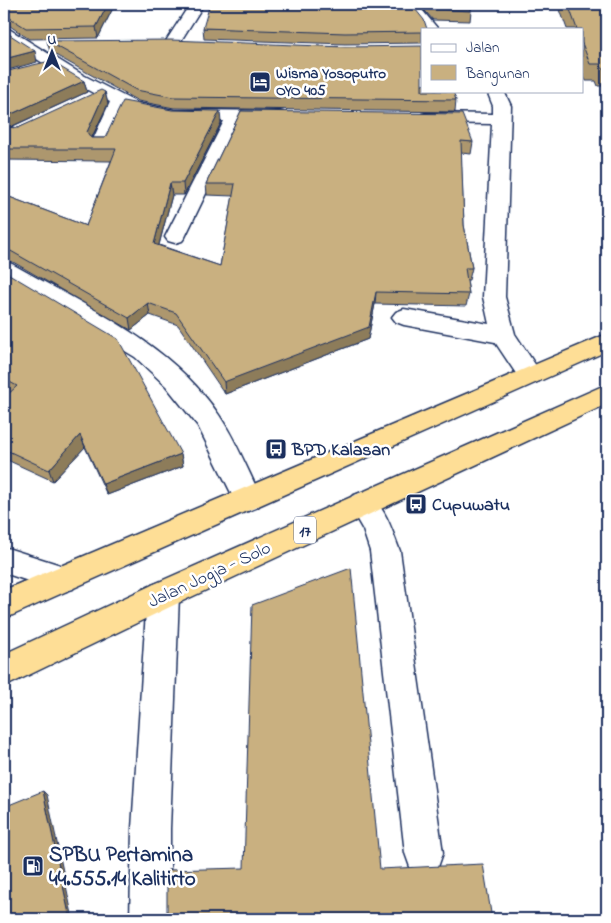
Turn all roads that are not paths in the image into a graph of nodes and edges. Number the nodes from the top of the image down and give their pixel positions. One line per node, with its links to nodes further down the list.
1 (197, 4): 6 (street)
2 (410, 4): 3 (street)
3 (430, 28)
4 (4, 31): 8 (street)
5 (153, 44): 6 (street)
6 (172, 44): 7 (street)
7 (189, 44)
8 (24, 46): 9 (street); 10 (street)
9 (54, 46)
10 (56, 64): 11 (street); 13 (street)
11 (30, 71)
12 (495, 92): 18 (street)
13 (111, 96): 14 (street); 15 (street); 19 (street)
14 (86, 100)
15 (235, 116): 16 (street); 20 (street)
16 (294, 116)
17 (412, 118): 18 (street)
18 (501, 119): 23 (street)
19 (100, 144)
20 (175, 237)
21 (4, 269): 27 (street)
22 (404, 317): 23 (street)
23 (503, 335): 25 (street)
24 (607, 342): 25 (highway)
25 (530, 375): 27 (highway)
26 (607, 393): 28 (highway, Jalan Jogja - Solo / 17)
27 (248, 499): 30 (highway)
28 (362, 504): 31 (highway, Jalan Jogja - Solo / 17); 34 (street)
29 (4, 560): 30 (street)
30 (62, 580): 32 (highway)
31 (163, 594): 33 (highway, Jalan Jogja - Solo / 17); 35 (street)
32 (4, 605)
33 (4, 671)
34 (424, 853)
35 (150, 919)

